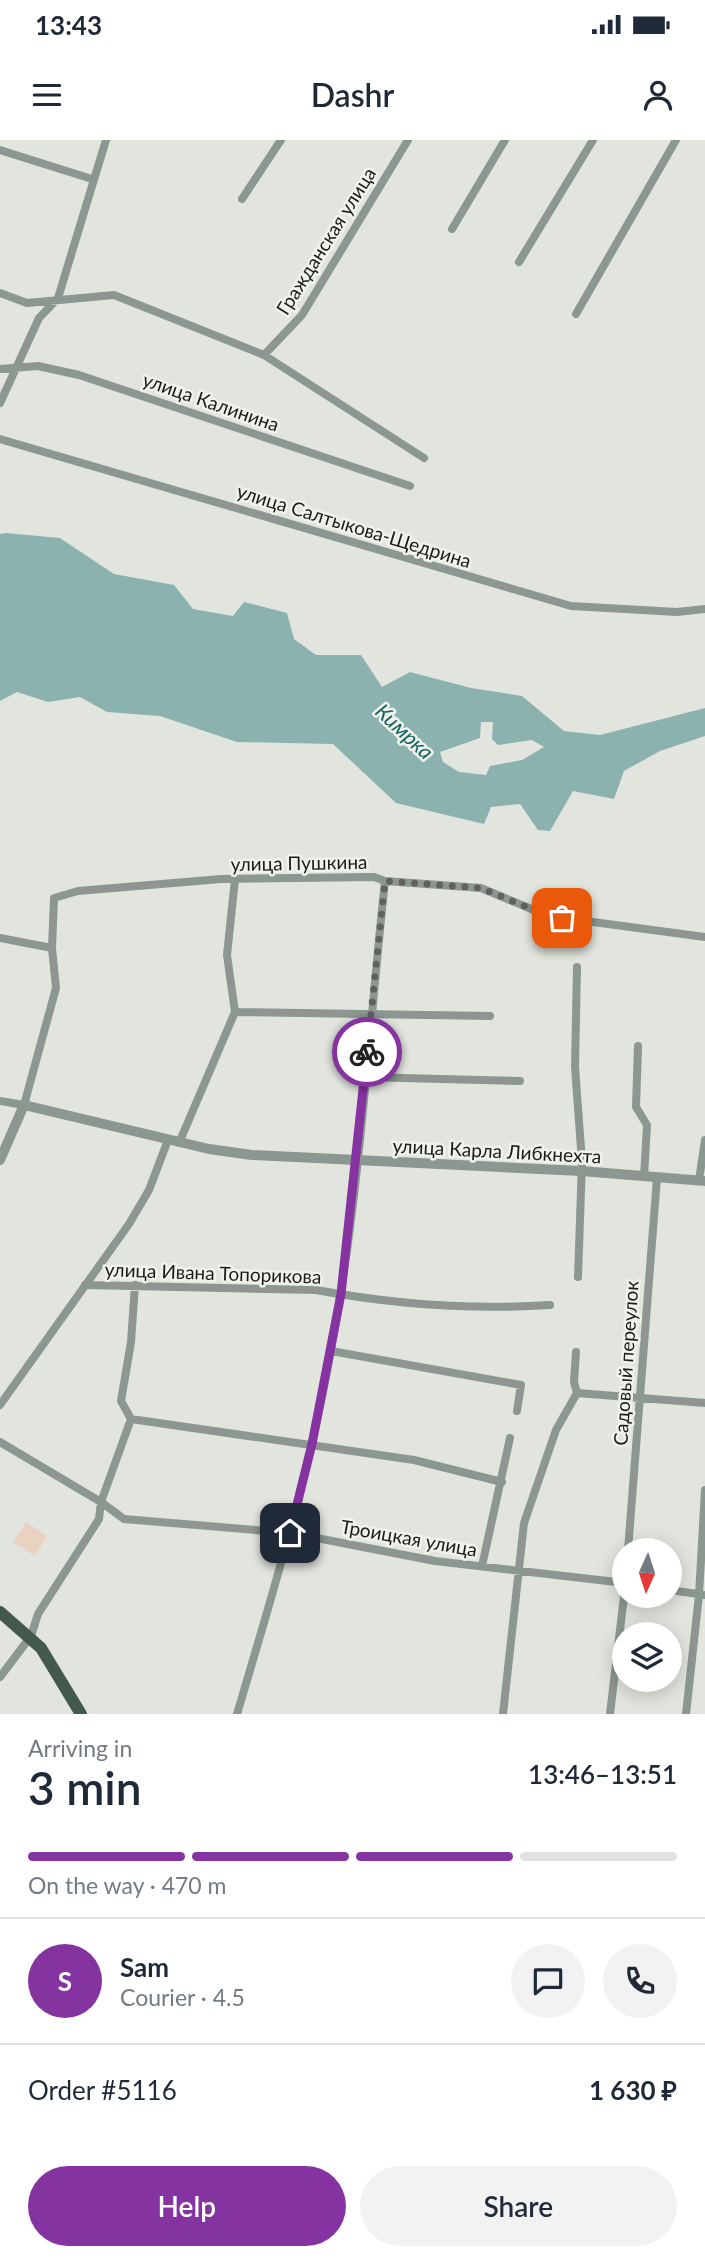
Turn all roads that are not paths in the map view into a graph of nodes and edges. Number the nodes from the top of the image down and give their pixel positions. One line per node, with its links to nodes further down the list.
1 (106, 140): 8 (street)
2 (281, 140): 9 (street)
3 (408, 140): 15 (street, Гражданская улица)
4 (505, 140): 10 (street)
5 (593, 140): 11 (street)
6 (676, 140): 14 (street)
7 (0, 150): 8 (street)
8 (92, 179): 13 (street)
9 (242, 199)
10 (452, 229)
11 (519, 262)
12 (0, 293): 13 (street)
13 (58, 298): 15 (street); 17 (street)
14 (576, 314)
15 (264, 355): 20 (street)
16 (0, 369): 17 (street, улица Калинина)
17 (14, 370): 18 (street); 21 (street, улица Калинина)
18 (0, 403)
19 (0, 439): 22 (street, улица Салтыкова-Щедрина)
20 (424, 458)
21 (410, 486)
22 (705, 610)
23 (235, 879): 24 (street, улица Пушкина); 27 (street, улица Пушкина); 29 (street)
24 (385, 881): 25 (street, улица Пушкина); 30 (street)
25 (705, 937)
26 (0, 938): 27 (street)
27 (52, 948): 36 (street)
28 (577, 967): 42 (street)
29 (235, 1012): 30 (street); 39 (street)
30 (370, 1014): 31 (street); 33 (street)
31 (490, 1016)
32 (638, 1045): 43 (street)
33 (365, 1077): 34 (street); 41 (street)
34 (520, 1081)
35 (0, 1101): 36 (street, улица Карла Либкнехта)
36 (24, 1105): 37 (street, улица Карла Либкнехта); 40 (street)
37 (168, 1140): 39 (street, улица Карла Либкнехта); 47 (street)
38 (705, 1140): 45 (street)
39 (179, 1143): 41 (street, улица Карла Либкнехта)
40 (0, 1160)
41 (356, 1161): 42 (street, улица Карла Либкнехта); 49 (street)
42 (581, 1171): 43 (street, улица Карла Либкнехта); 46 (street)
43 (644, 1177): 44 (street, улица Карла Либкнехта)
44 (657, 1178): 45 (street, улица Карла Либкнехта); 54 (street, Садовый переулок)
45 (702, 1181)
46 (578, 1276)
47 (85, 1285): 48 (street, улица Ивана Топорикова); 56 (street)
48 (135, 1285): 49 (street, улица Ивана Топорикова); 58 (street)
49 (341, 1294): 50 (street, улица Ивана Топорикова); 51 (street)
50 (550, 1305)
51 (331, 1351): 57 (street); 61 (street)
52 (576, 1352): 53 (street)
53 (577, 1393): 54 (street); 68 (street)
54 (639, 1396): 55 (street); 66 (street, Садовый переулок)
55 (705, 1404)
56 (0, 1405)
57 (517, 1411)
58 (131, 1419): 61 (street); 64 (street)
59 (510, 1438): 62 (street)
60 (0, 1442): 64 (street, Троицкая улица)
61 (312, 1444): 62 (street); 65 (street)
62 (502, 1482): 67 (street)
63 (705, 1490): 71 (street)
64 (101, 1502): 65 (street, Троицкая улица); 74 (street)
65 (290, 1533): 67 (street, Троицкая улица); 77 (street)
66 (629, 1538)
67 (482, 1566): 68 (street, Троицкая улица)
68 (517, 1571): 69 (street, Троицкая улица); 78 (street)
69 (612, 1584)
70 (682, 1592): 71 (street)
71 (702, 1595): 80 (street)
72 (622, 1608): 79 (street)
73 (0, 1612): 74 (main road)
74 (31, 1636): 75 (street); 76 (main road)
75 (0, 1677)
76 (81, 1714)
77 (237, 1714)
78 (503, 1714)
79 (610, 1714)
80 (687, 1714)

